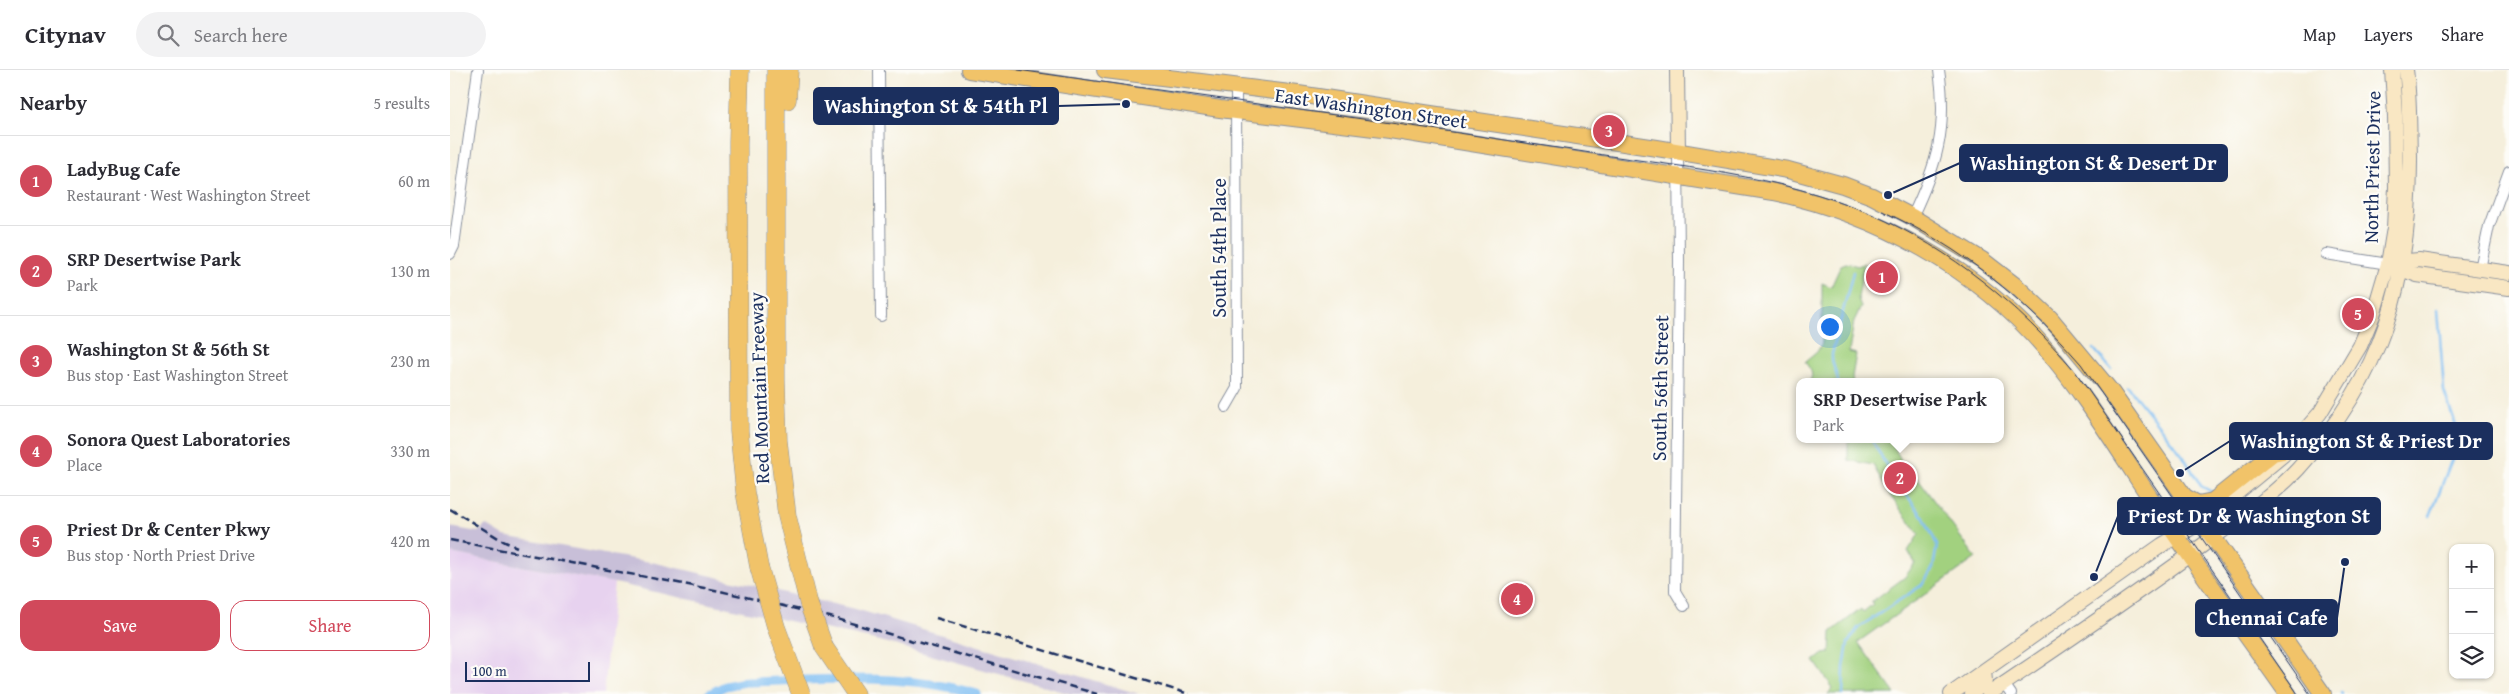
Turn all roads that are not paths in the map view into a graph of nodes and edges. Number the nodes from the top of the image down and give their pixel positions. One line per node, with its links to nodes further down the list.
1 (478, 70): 16 (street)
2 (880, 70): 23 (street)
3 (969, 70): 12 (main road, East Washington Street)
4 (1105, 70): 11 (main road, East Washington Street)
5 (1677, 70): 13 (main road)
6 (1939, 70): 15 (street)
7 (2392, 70): 18 (main road, North Priest Drive)
8 (2406, 70): 19 (main road, North Priest Drive)
9 (734, 75): 35 (highway, Red Mountain Freeway, bridge)
10 (782, 77): 32 (highway, Red Mountain Freeway, bridge)
11 (1236, 86): 12 (street, South 54th Place); 13 (main road, East Washington Street)
12 (1237, 111): 13 (main road, East Washington Street); 24 (street, South 54th Place)
13 (1679, 165): 15 (main road); 28 (main road); 31 (street, South 56th Street)
14 (2509, 171): 20 (street)
15 (1912, 217): 26 (main road)
16 (450, 254)
17 (2326, 254): 18 (street)
18 (2388, 264): 19 (main road); 25 (main road, North Priest Drive)
19 (2403, 265): 20 (main road); 22 (main road); 29 (main road, North Priest Drive)
20 (2480, 269): 21 (main road)
21 (2509, 273)
22 (2509, 288)
23 (881, 316)
24 (1226, 407)
25 (2288, 450): 26 (main road); 27 (main road, North Priest Drive)
26 (2185, 497): 27 (main road)
27 (2203, 521): 28 (main road, North Priest Drive); 29 (main road)
28 (2177, 536): 30 (main road); 33 (main road, North Priest Drive)
29 (2214, 537): 30 (main road, North Priest Drive); 42 (main road)
30 (2190, 554): 34 (main road, North Priest Drive); 41 (main road)
31 (1684, 606)
32 (824, 647): 36 (highway, Red Mountain Freeway); 37 (highway)
33 (1984, 671): 38 (main road, North Priest Drive); 39 (main road)
34 (2007, 689): 40 (main road, North Priest Drive)
35 (801, 694)
36 (844, 694)
37 (856, 694)
38 (1951, 694)
39 (1972, 694)
40 (1989, 694)
41 (2288, 694)
42 (2323, 694)

